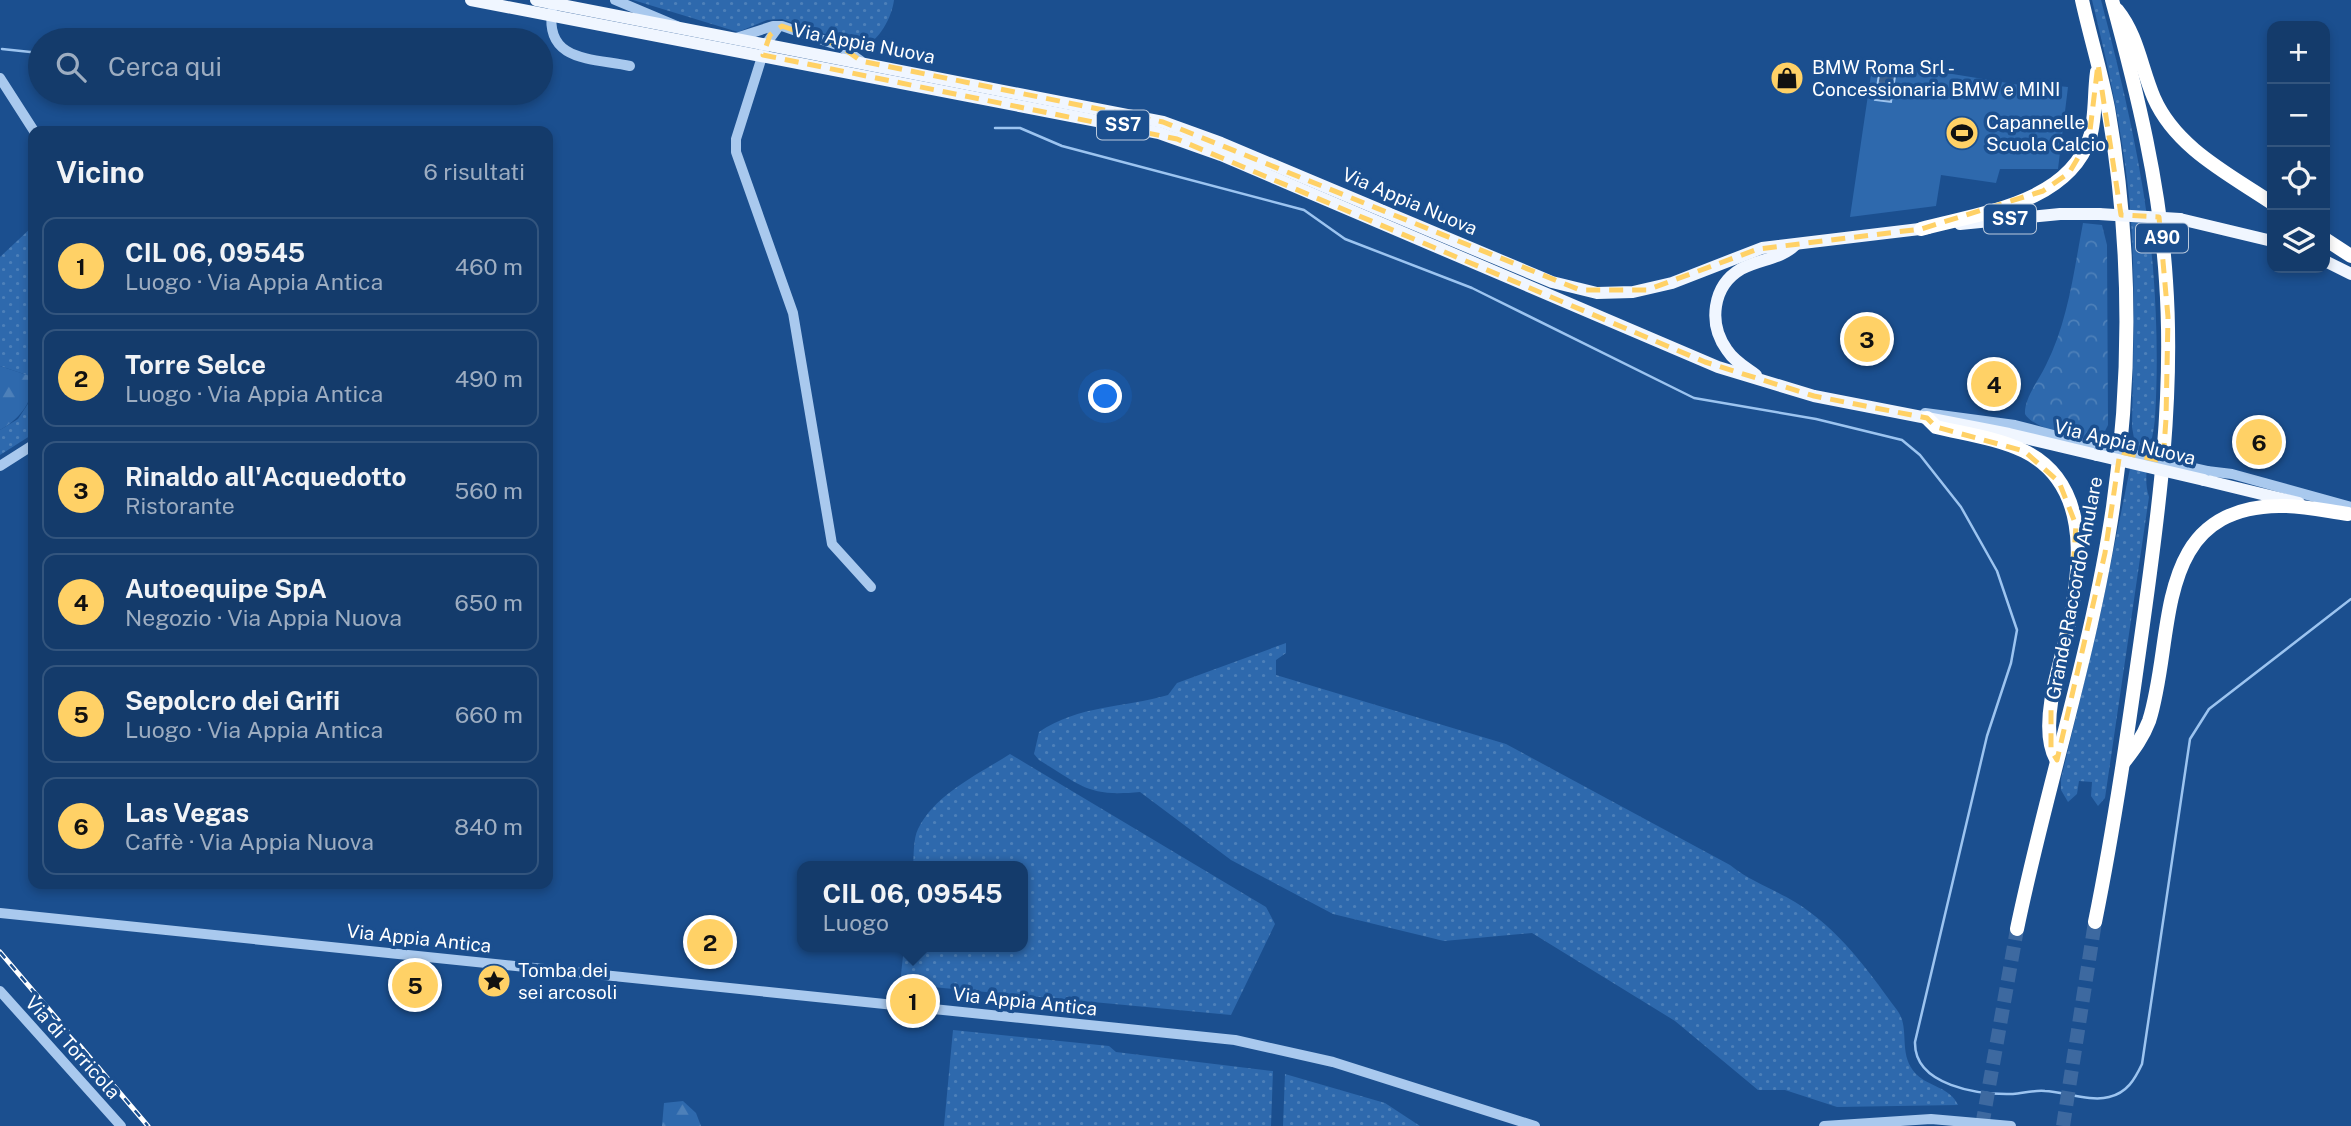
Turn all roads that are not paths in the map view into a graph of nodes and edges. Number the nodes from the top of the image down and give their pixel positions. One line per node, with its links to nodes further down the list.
1 (471, 0): 6 (main road, Via Appia Nuova / SS7)
2 (536, 0): 6 (main road, Via Appia Nuova / SS7)
3 (615, 0): 9 (street)
4 (2082, 0): 14 (highway, Grande Raccordo Anulare / A90)
5 (2113, 3): 18 (highway); 35 (highway, A90)
6 (553, 6): 8 (street); 9 (main road, Via Appia Nuova / SS7); 12 (main road, Via Appia Nuova / SS7)
7 (779, 26): 11 (street); 12 (street); 13 (street)
8 (551, 28)
9 (680, 28): 11 (main road, Via Appia Nuova / SS7)
10 (553, 37): 15 (street)
11 (735, 38): 12 (main road, Via Appia Nuova / SS7)
12 (764, 50): 13 (main road, Via Appia Nuova / SS7); 26 (main road, Via Appia Nuova / SS7); 33 (street)
13 (861, 61): 22 (main road, Via Appia Nuova / SS7)
14 (2098, 64): 19 (highway); 34 (highway, Grande Raccordo Anulare / A90)
15 (630, 66)
16 (0, 78): 17 (street)
17 (31, 126)
18 (2267, 200)
19 (1921, 229): 20 (main road, Via Appia Nuova / SS7, bridge); 22 (main road, Via Appia Nuova / SS7)
20 (2267, 240)
21 (2330, 242): 23 (highway)
22 (1796, 244): 26 (main road)
23 (2351, 256)
24 (2330, 264): 25 (main road)
25 (2351, 274)
26 (1769, 383): 27 (main road, Via Appia Nuova / SS7)
27 (1890, 411): 28 (main road, Via Appia Nuova / SS7); 30 (street, Via Appia Nuova)
28 (1927, 418): 30 (main road, Via Appia Nuova / SS7); 34 (highway)
29 (28, 447): 31 (street)
30 (2098, 451): 32 (main road, Via Appia Nuova / SS7, bridge)
31 (0, 466)
32 (2350, 512): 35 (highway)
33 (871, 587)
34 (2057, 760): 38 (highway, Grande Raccordo Anulare / A90)
35 (2123, 763): 37 (highway, A90)
36 (0, 913): 41 (street, Via Appia Antica)
37 (2095, 922)
38 (2017, 929)
39 (0, 991): 40 (street, Via di Torricola)
40 (121, 1126)
41 (1535, 1126)
42 (1824, 1126): 43 (street)
43 (2011, 1126)

